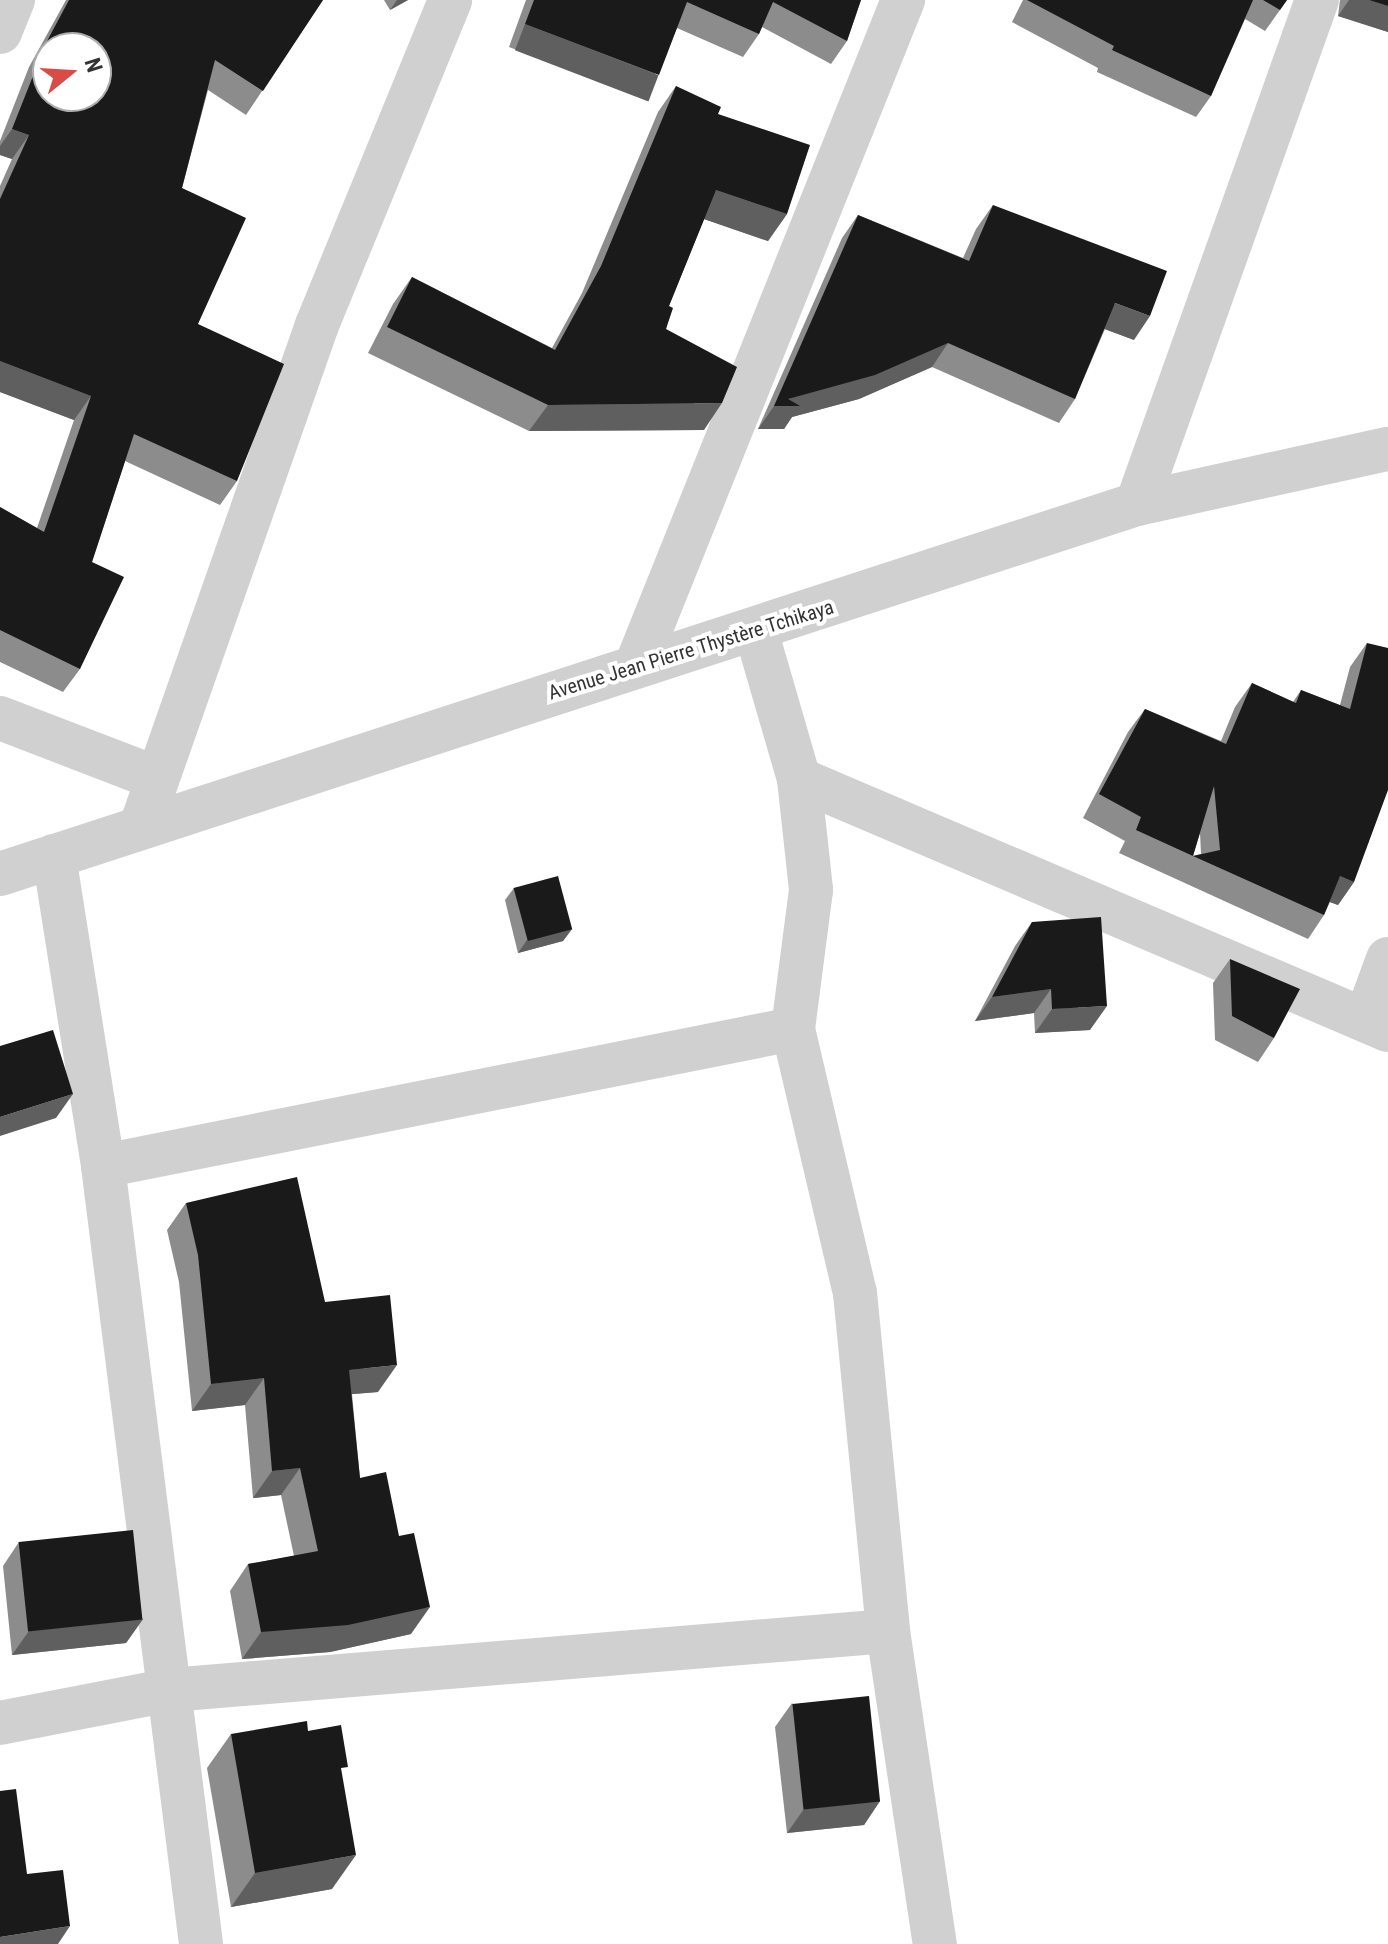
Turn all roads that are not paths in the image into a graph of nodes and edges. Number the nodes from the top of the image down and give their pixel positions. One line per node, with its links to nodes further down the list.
1 (13, 0): 5 (street)
2 (450, 0): 11 (street)
3 (903, 0): 9 (street)
4 (1317, 0): 7 (street)
5 (0, 32)
6 (1388, 449): 7 (street, Avenue Jean Pierre Thystère Tchikaya)
7 (1137, 504): 8 (street, Avenue Jean Pierre Thystère Tchikaya)
8 (756, 631): 9 (street, Avenue Jean Pierre Thystère Tchikaya); 12 (street)
9 (636, 666): 13 (street, Avenue Jean Pierre Thystère Tchikaya)
10 (0, 718): 11 (street)
11 (156, 778): 13 (street)
12 (799, 779): 17 (street); 18 (street)
13 (141, 826): 14 (street, Avenue Jean Pierre Thystère Tchikaya)
14 (54, 856): 15 (street, Avenue Jean Pierre Thystère Tchikaya); 19 (street)
15 (0, 874)
16 (1388, 959): 18 (street)
17 (793, 1029): 19 (street); 20 (street)
18 (1382, 1035)
19 (103, 1166): 21 (street)
20 (888, 1631): 21 (street); 24 (street)
21 (170, 1690): 22 (street); 23 (street)
22 (0, 1723)
23 (201, 1944)
24 (935, 1944)

